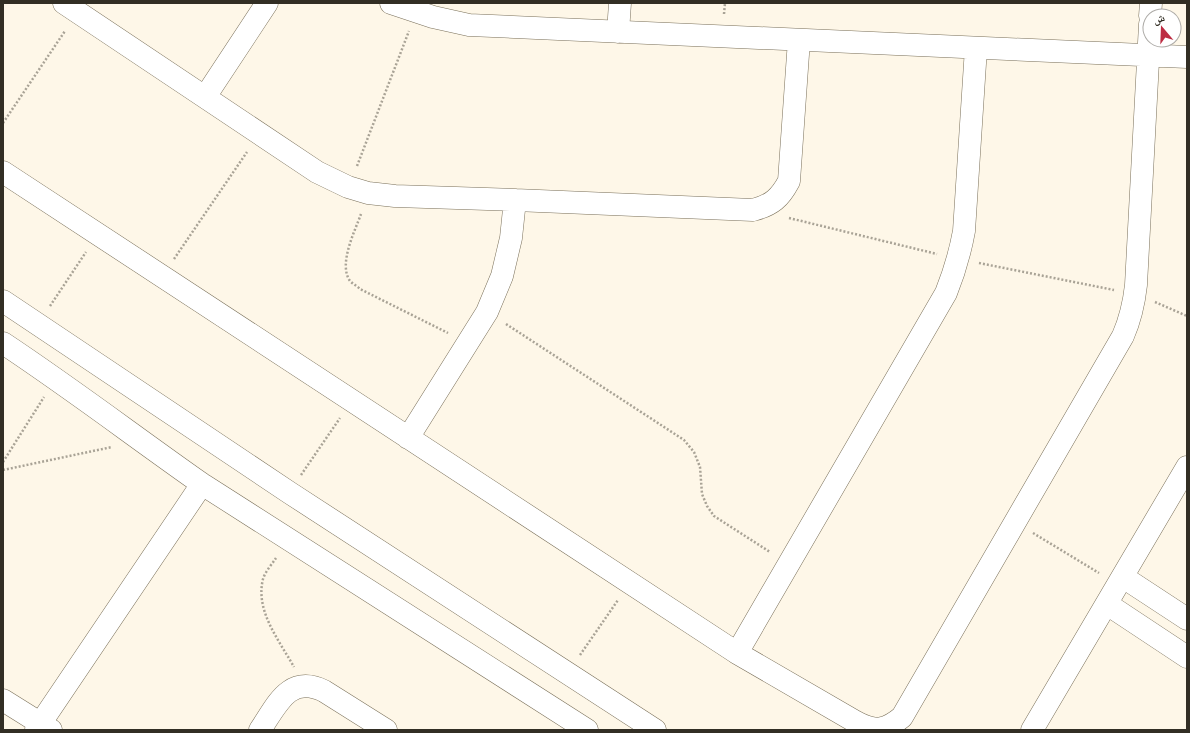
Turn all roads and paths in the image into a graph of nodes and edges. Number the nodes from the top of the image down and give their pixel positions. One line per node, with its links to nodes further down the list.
1 (266, 3): 12 (street)
2 (391, 3): 5 (street)
3 (620, 3): 6 (street)
4 (71, 8): 12 (street); 13 (path)
5 (416, 12): 6 (street); 16 (path)
6 (618, 32): 7 (street)
7 (800, 40): 8 (street); 17 (street)
8 (976, 48): 10 (street); 36 (street)
9 (1148, 48): 10 (street)
10 (1148, 56): 11 (street); 34 (street)
11 (1187, 57)
12 (205, 97): 14 (street)
13 (3, 122)
14 (259, 133): 16 (street); 19 (path)
15 (3, 172): 18 (street)
16 (358, 190): 17 (street); 24 (path)
17 (515, 200): 21 (street)
18 (98, 234): 19 (street); 22 (path)
19 (162, 276): 26 (street)
20 (3, 301): 22 (street)
21 (487, 312): 24 (street); 36 (path)
22 (38, 324): 33 (street)
23 (3, 343): 25 (street)
24 (468, 343): 27 (street)
25 (56, 378): 28 (street); 29 (path)
26 (351, 400): 27 (street); 33 (path)
27 (408, 438): 38 (street)
28 (140, 441): 31 (path); 32 (street)
29 (3, 462)
30 (1187, 467): 37 (street)
31 (3, 470)
32 (202, 484): 35 (street); 46 (street)
33 (290, 493): 43 (street)
34 (1015, 523): 37 (path); 41 (street)
35 (288, 538): 44 (path); 49 (street)
36 (789, 564): 41 (street)
37 (1121, 581): 39 (street); 40 (street)
38 (630, 583): 41 (street); 43 (path)
39 (1108, 604): 42 (street); 51 (street)
40 (1187, 619)
41 (737, 653)
42 (1187, 657)
43 (568, 672): 50 (street)
44 (305, 685): 47 (street); 48 (street)
45 (3, 700): 46 (street)
46 (42, 728)
47 (260, 730)
48 (386, 730)
49 (587, 730)
50 (655, 730)
51 (1032, 730)

